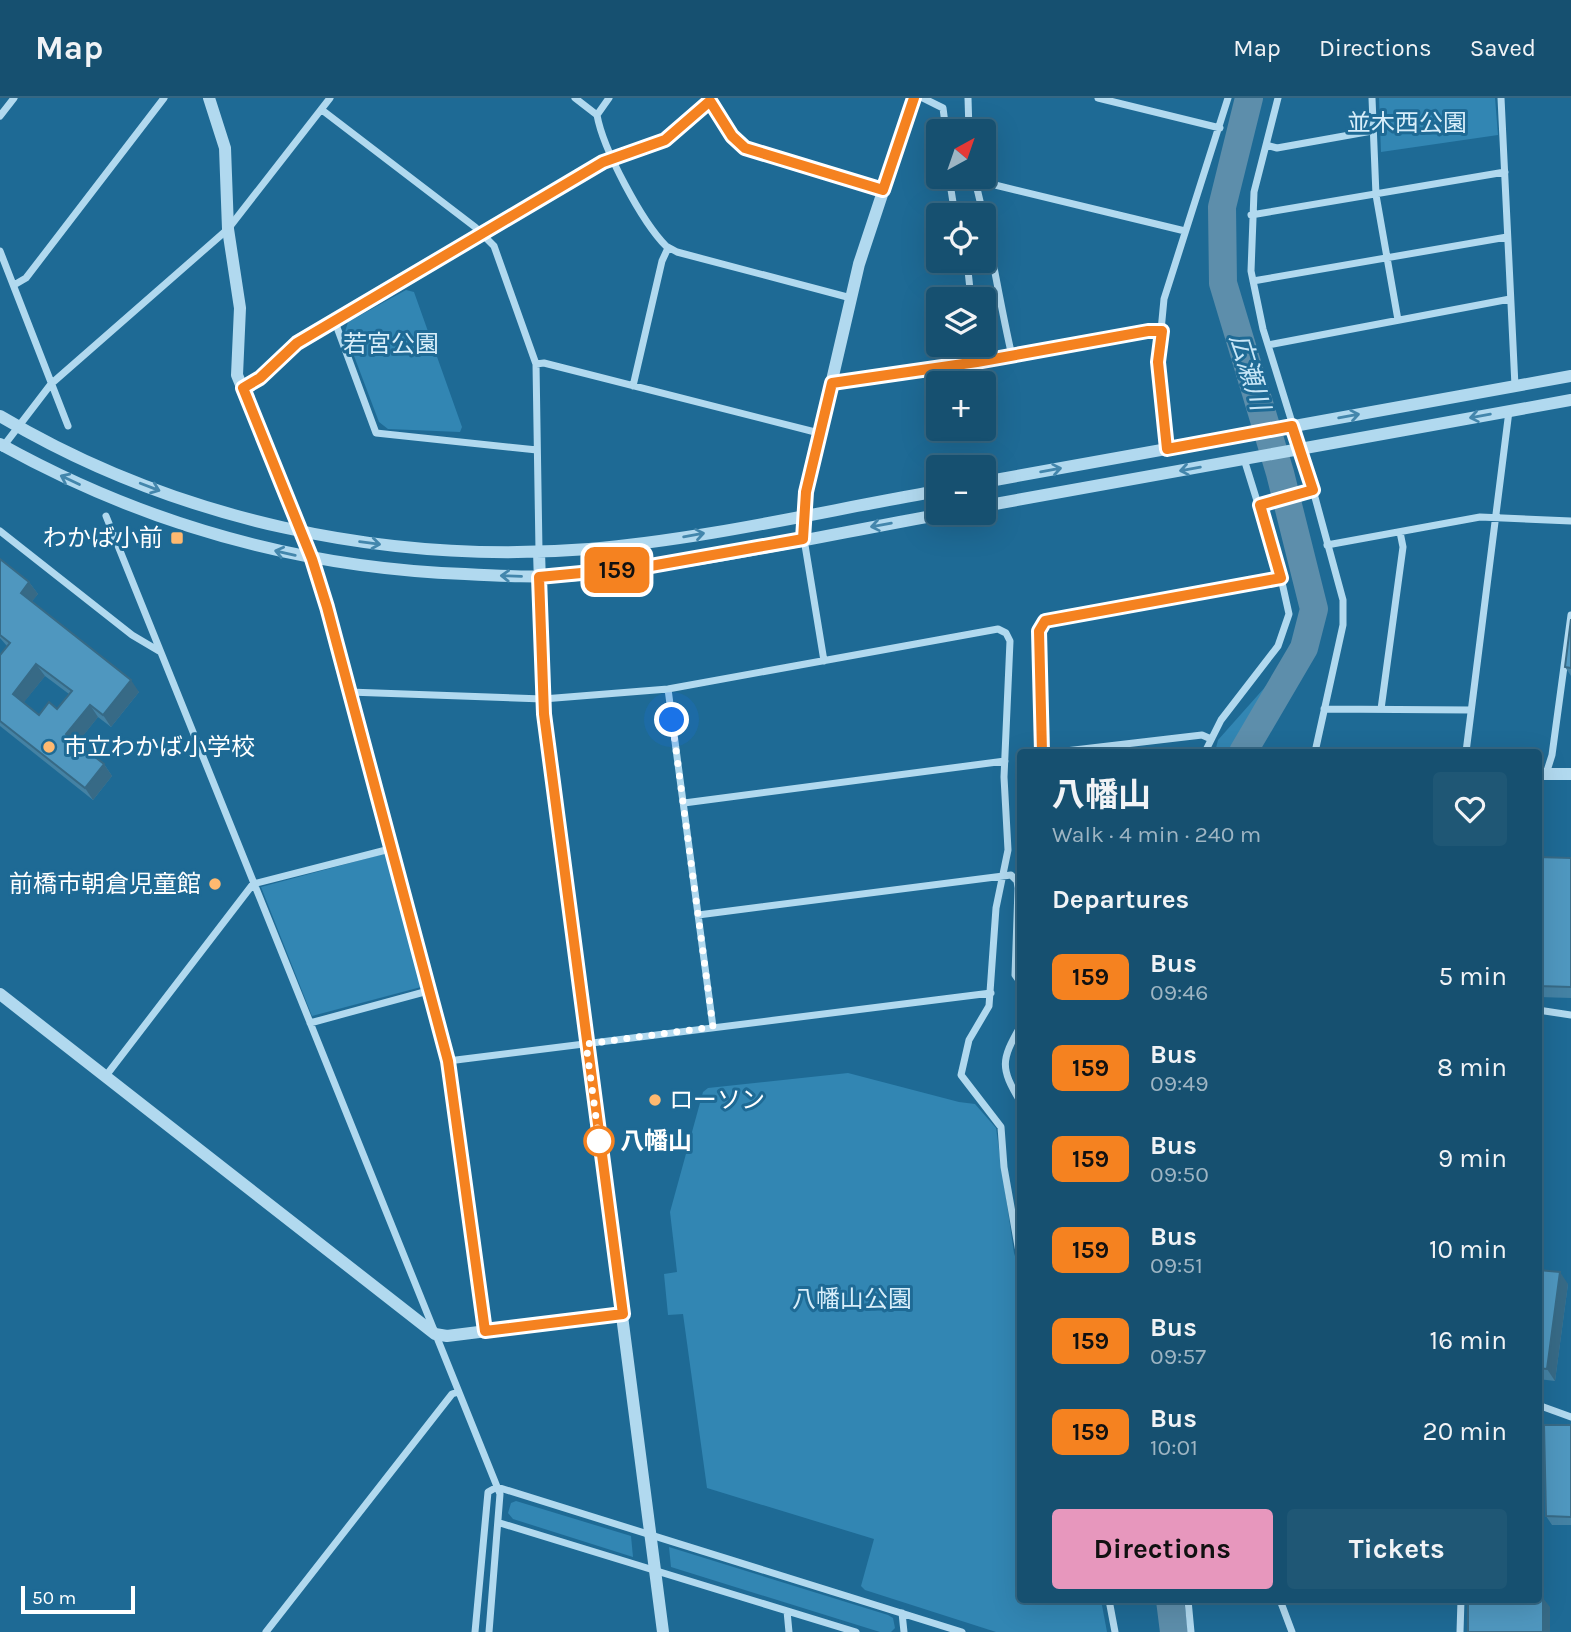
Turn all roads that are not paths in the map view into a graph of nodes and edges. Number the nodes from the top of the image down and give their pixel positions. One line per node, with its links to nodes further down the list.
1 (14, 98): 18 (street)
2 (164, 98): 39 (street)
3 (330, 98): 16 (street)
4 (575, 98): 17 (street)
5 (608, 98): 17 (street)
6 (914, 98): 28 (street)
7 (923, 98): 19 (street)
8 (968, 98): 20 (street)
9 (1098, 98): 21 (street)
10 (1228, 98): 21 (street)
11 (1278, 98): 23 (street)
12 (1372, 98): 22 (street)
13 (1501, 98): 25 (street)
14 (211, 99): 31 (street)
15 (712, 99): 24 (street); 28 (street)
16 (322, 110): 31 (street); 33 (street)
17 (597, 115): 24 (street)
18 (0, 116)
19 (944, 119)
20 (969, 119)
21 (1220, 128): 32 (street)
22 (1372, 131): 23 (street); 29 (street)
23 (1265, 145): 30 (street)
24 (612, 159): 33 (street); 35 (street)
25 (1505, 172): 29 (street); 34 (street)
26 (996, 185): 32 (street)
27 (977, 189): 46 (street)
28 (883, 190): 40 (street)
29 (1376, 195): 30 (street); 37 (street)
30 (1251, 215): 38 (street)
31 (228, 229): 52 (street); 55 (street)
32 (1185, 231): 44 (street)
33 (484, 235): 43 (street); 49 (street)
34 (1507, 237): 37 (street); 41 (street)
35 (668, 248): 40 (street); 53 (street)
36 (0, 251): 39 (street)
37 (1386, 258): 38 (street); 42 (street)
38 (1253, 281): 45 (street)
39 (14, 285): 52 (street)
40 (851, 298): 51 (street)
41 (1510, 299): 42 (street); 54 (street)
42 (1398, 320): 45 (street)
43 (335, 322): 55 (street); 66 (street)
44 (1162, 331): 46 (street); 64 (street)
45 (1268, 345): 61 (street)
46 (1012, 356): 48 (street)
47 (976, 357): 48 (street)
48 (977, 362): 51 (street)
49 (536, 364): 53 (street); 66 (street)
50 (1571, 376): 54 (street)
51 (832, 383): 62 (street)
52 (51, 384): 59 (street); 60 (street)
53 (633, 386): 62 (street)
54 (1515, 386): 61 (street, one-way to 54)
55 (243, 388): 79 (street)
56 (1571, 400): 57 (street)
57 (1509, 411): 65 (street, one-way to 65); 76 (street)
58 (0, 416): 59 (street)
59 (17, 426): 63 (street); 79 (street, one-way to 79)
60 (68, 426)
61 (1287, 427): 64 (street); 65 (street)
62 (820, 433): 73 (street)
63 (1, 446): 84 (street, one-way to 63)
64 (1167, 449): 68 (street, one-way to 64)
65 (1293, 449): 67 (street); 69 (street)
66 (537, 450): 83 (street)
67 (1250, 458): 71 (street, one-way to 71); 72 (street)
68 (996, 480)
69 (1313, 490): 72 (street); 82 (street)
70 (926, 493): 73 (street)
71 (996, 504)
72 (1260, 505): 86 (street)
73 (803, 515): 81 (street); 83 (street, one-way to 73)
74 (106, 516): 88 (street)
75 (926, 517): 81 (street, one-way to 81)
76 (1497, 517): 77 (street); 80 (street); 95 (street)
77 (1571, 521)
78 (0, 531): 88 (street)
79 (298, 531): 83 (street, one-way to 83); 84 (street)
80 (1400, 532): 82 (street); 94 (street)
81 (803, 539): 85 (street); 89 (street)
82 (1327, 545): 93 (street)
83 (539, 551): 85 (street)
84 (312, 559): 85 (street, one-way to 84); 91 (street)
85 (539, 577): 92 (street)
86 (1281, 578): 96 (street); 97 (street)
87 (1571, 615): 103 (street)
88 (159, 651): 110 (street)
89 (824, 661): 90 (street); 102 (street)
90 (668, 689): 92 (street); 105 (street)
91 (349, 692): 92 (street); 106 (street)
92 (543, 699): 121 (street)
93 (1324, 709): 94 (street); 100 (street)
94 (1381, 709): 95 (street)
95 (1471, 710): 101 (street)
96 (1211, 739): 98 (street); 99 (street)
97 (1041, 749)
98 (1083, 749)
99 (1206, 749)
100 (1316, 749)
101 (1466, 749)
102 (1005, 761): 105 (street); 107 (street)
103 (1542, 774): 104 (street)
104 (1571, 774)
105 (684, 803): 111 (street)
106 (390, 849): 110 (street); 113 (street)
107 (1003, 874): 109 (street); 111 (street); 114 (street)
108 (1017, 881): 112 (street)
109 (1017, 881)
110 (253, 884): 118 (street); 123 (street)
111 (698, 915): 119 (street)
112 (1017, 978)
113 (428, 991): 118 (street); 122 (street)
114 (991, 993): 119 (street); 125 (street)
115 (0, 994): 123 (street)
116 (1542, 1011): 117 (street)
117 (1571, 1015)
118 (310, 1023): 128 (street)
119 (713, 1027): 121 (street)
120 (1017, 1032): 124 (street)
121 (586, 1044): 122 (street); 126 (street)
122 (448, 1061): 127 (street)
123 (105, 1076): 128 (street)
124 (1017, 1094)
125 (1017, 1241)
126 (623, 1314): 127 (street); 134 (street)
127 (485, 1331): 128 (street)
128 (435, 1334): 129 (street)
129 (458, 1392): 132 (street); 142 (street)
130 (1542, 1406): 131 (street)
131 (1571, 1417)
132 (497, 1487): 133 (street); 134 (street); 143 (street)
133 (500, 1523): 135 (street); 144 (street)
134 (651, 1535): 135 (street); 141 (street)
135 (656, 1570): 140 (street); 145 (street)
136 (1110, 1603): 150 (street)
137 (1188, 1603): 151 (street)
138 (1281, 1603): 152 (street)
139 (1461, 1603): 153 (street)
140 (787, 1611): 146 (street); 147 (street)
141 (902, 1613): 148 (street); 149 (street)
142 (266, 1632)
143 (475, 1632)
144 (489, 1632)
145 (663, 1632)
146 (789, 1632)
147 (856, 1632)
148 (904, 1632)
149 (962, 1632)
150 (1115, 1632)
151 (1191, 1632)
152 (1292, 1632)
153 (1460, 1632)

